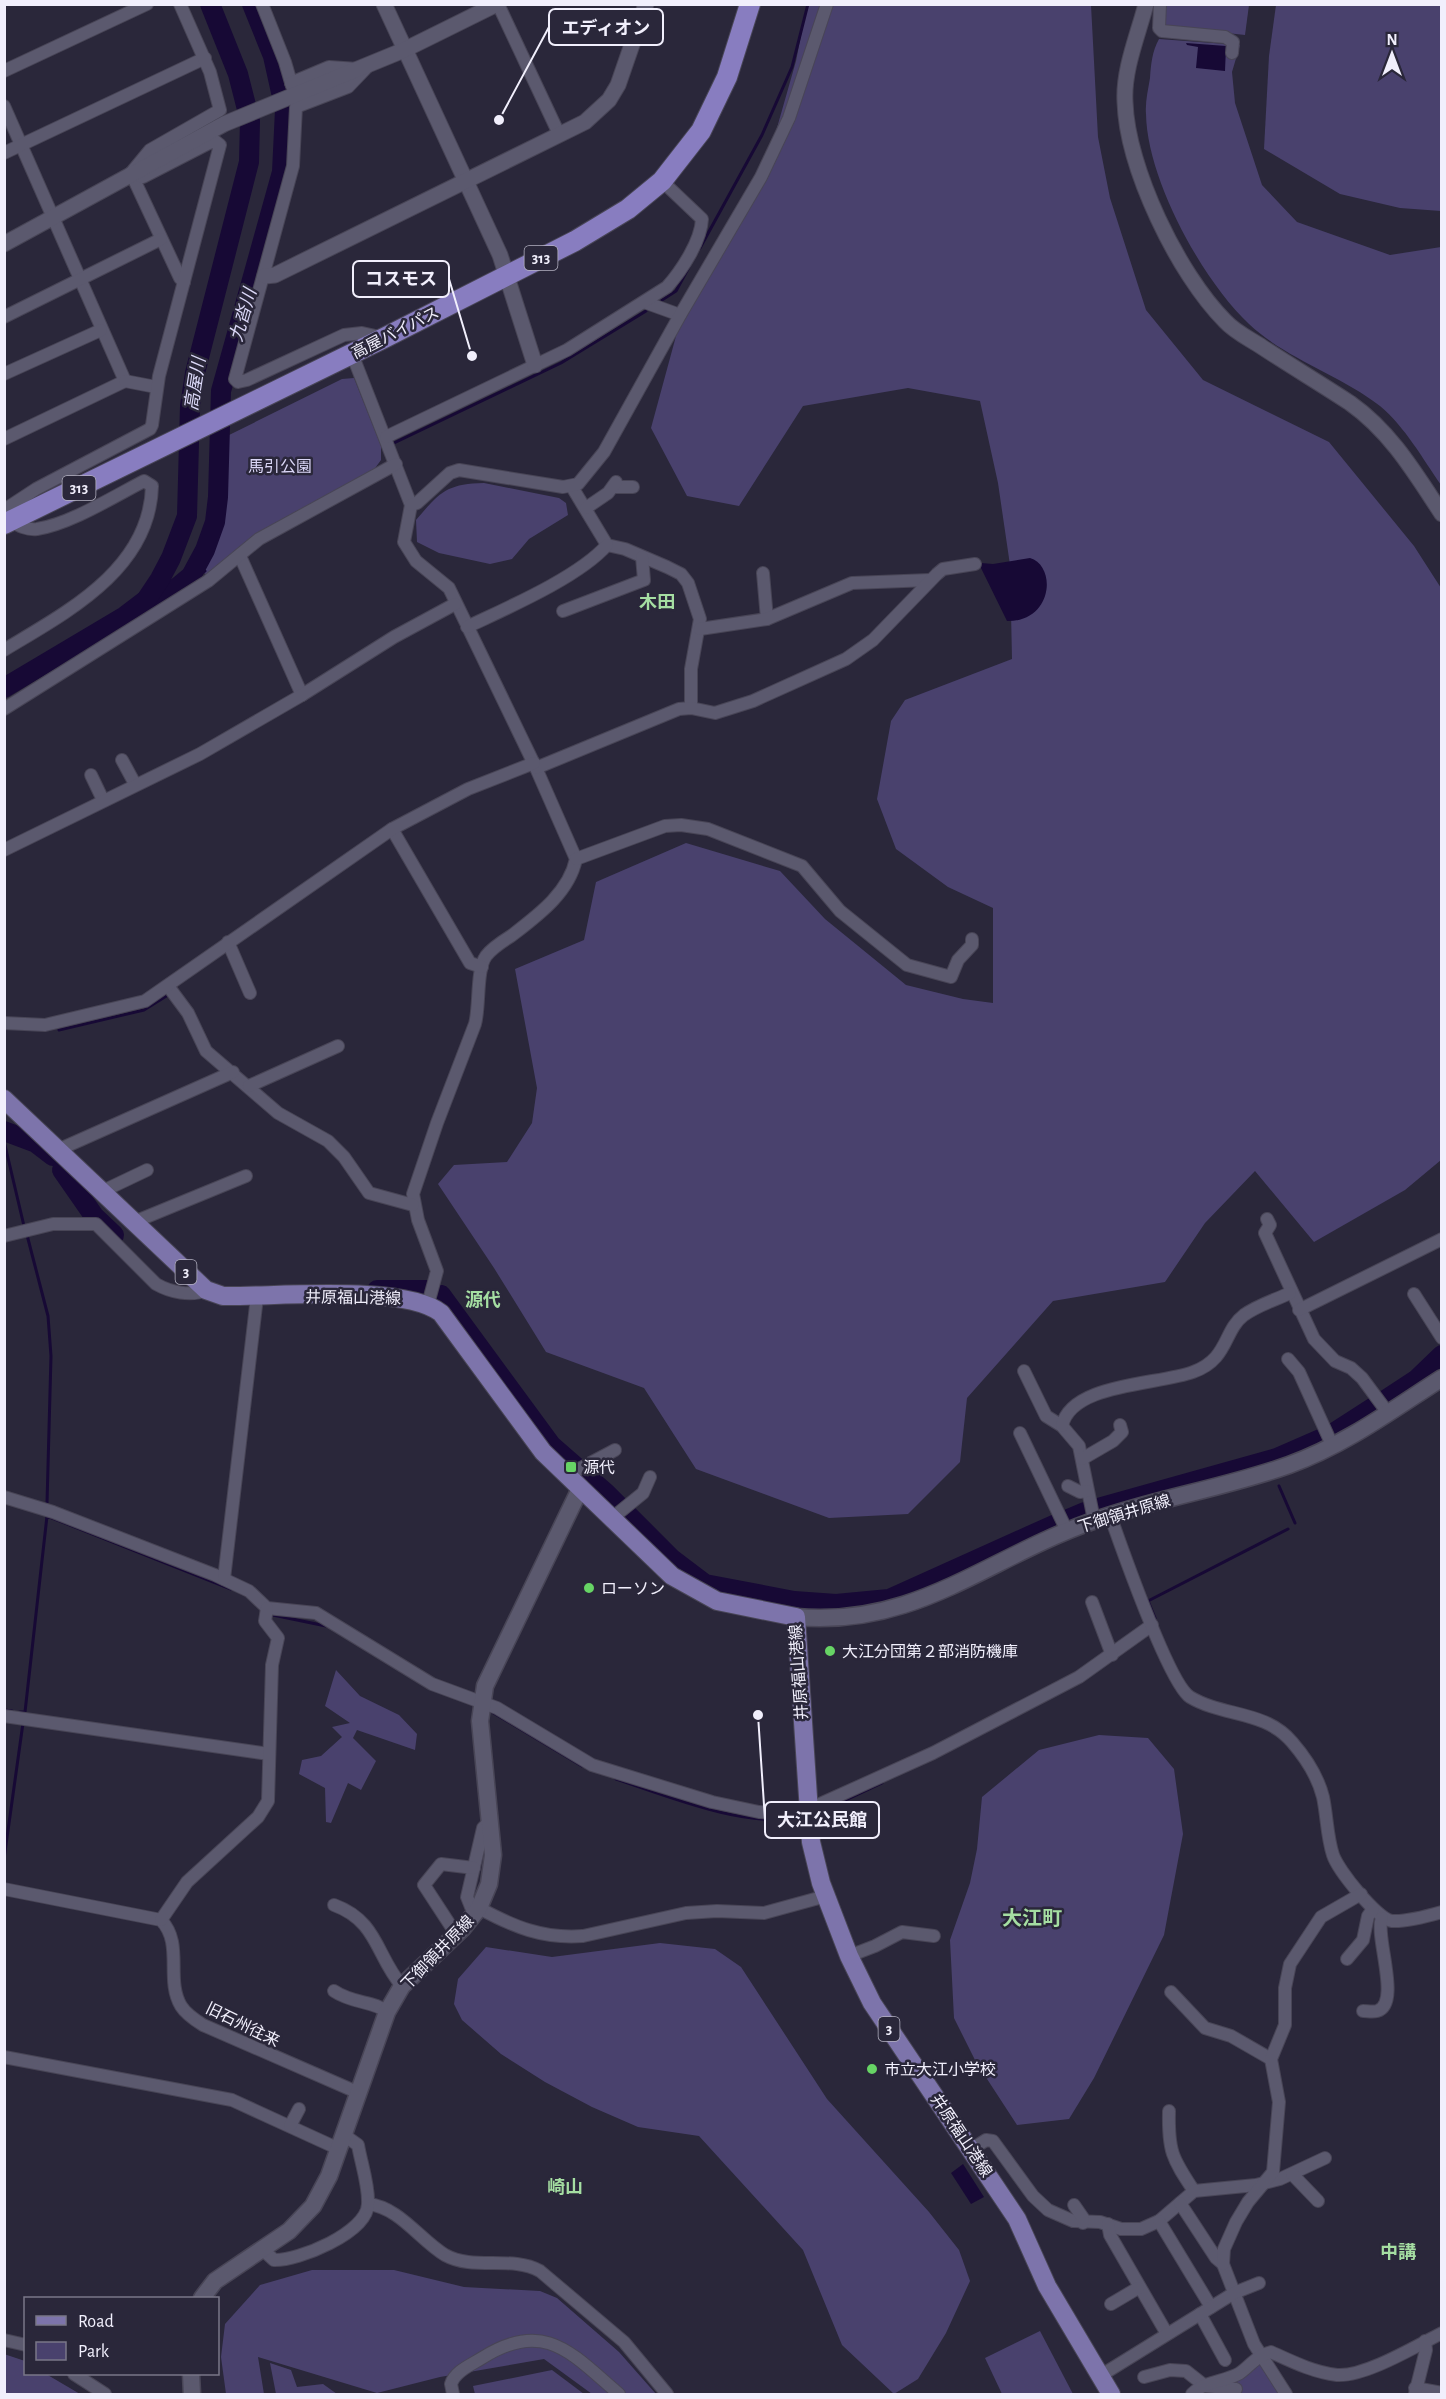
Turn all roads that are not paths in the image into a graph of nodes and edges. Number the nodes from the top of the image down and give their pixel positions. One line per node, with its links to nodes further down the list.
1 (147, 4): 14 (street)
2 (180, 4): 13 (street)
3 (262, 4): 15 (street)
4 (384, 4): 11 (street)
5 (497, 4): 11 (street); 17 (street)
6 (646, 4): 17 (street)
7 (750, 4): 22 (highway, 高屋バイパス / 313)
8 (826, 4): 31 (street)
9 (1146, 4): 47 (street)
10 (1160, 4): 12 (street)
11 (404, 50): 15 (street); 21 (street)
12 (1232, 53)
13 (205, 58): 18 (street); 20 (street)
14 (4, 71)
15 (293, 95): 20 (street); 27 (street)
16 (4, 106): 18 (street)
17 (559, 134): 21 (street)
18 (21, 145): 19 (street); 23 (street)
19 (4, 153)
20 (131, 173): 23 (street); 24 (street); 29 (street)
21 (465, 181): 26 (street); 27 (street)
22 (662, 181): 26 (highway, 高屋バイパス / 313); 30 (street)
23 (53, 218): 25 (street); 28 (street)
24 (161, 239): 28 (street); 29 (street)
25 (4, 244)
26 (508, 275): 34 (highway, 高屋バイパス / 313); 36 (street)
27 (265, 276): 34 (street)
28 (80, 280): 32 (street); 33 (street)
29 (184, 282): 39 (street)
30 (644, 302): 31 (street); 36 (street)
31 (680, 315): 43 (street)
32 (4, 317)
33 (101, 330): 37 (street); 38 (street)
34 (384, 338): 35 (highway, 高屋バイパス / 313)
35 (352, 354): 40 (street); 48 (highway, 高屋バイパス / 313)
36 (536, 365): 40 (street)
37 (4, 375)
38 (125, 381): 39 (street); 41 (street)
39 (156, 387): 48 (street)
40 (386, 437): 42 (street)
41 (4, 439)
42 (396, 464): 45 (street); 50 (street)
43 (572, 487): 45 (street); 46 (street)
44 (633, 487): 46 (street)
45 (411, 505): 55 (street)
46 (586, 508): 49 (street)
47 (1442, 514)
48 (6, 518): 60 (street)
49 (607, 545): 51 (street); 58 (street)
50 (240, 556): 61 (street); 62 (street)
51 (642, 557): 56 (street); 59 (street)
52 (975, 564): 54 (street)
53 (763, 573): 57 (street)
54 (930, 580): 57 (street); 63 (street)
55 (455, 604): 58 (street); 61 (street)
56 (563, 611)
57 (767, 619): 59 (street)
58 (467, 627): 65 (street)
59 (700, 628): 63 (street)
60 (4, 650)
61 (302, 695): 67 (street)
62 (4, 708)
63 (691, 708): 65 (street)
64 (122, 760): 67 (street)
65 (535, 765): 69 (street); 71 (street)
66 (91, 775): 68 (street)
67 (135, 784): 68 (street)
68 (103, 800): 70 (street)
69 (392, 829): 73 (street); 74 (street)
70 (4, 850)
71 (576, 859): 72 (street); 74 (street)
72 (972, 939)
73 (228, 942): 75 (street); 76 (street)
74 (482, 967): 86 (street)
75 (168, 986): 77 (street); 79 (street)
76 (250, 993)
77 (4, 1023)
78 (338, 1046): 80 (street)
79 (233, 1072): 80 (street); 82 (street)
80 (249, 1086): 86 (street)
81 (5, 1099): 82 (main road, 3)
82 (60, 1149): 85 (main road, 3)
83 (147, 1170): 85 (street)
84 (246, 1176): 88 (street)
85 (103, 1191): 88 (main road, 3)
86 (413, 1205): 95 (street)
87 (1267, 1219): 92 (street)
88 (134, 1222): 91 (main road, 3)
89 (4, 1236): 91 (street)
90 (1442, 1239): 96 (street)
91 (206, 1290): 94 (main road, 井原福山港線 / 3)
92 (1290, 1293): 96 (street); 103 (street)
93 (1414, 1294): 97 (street)
94 (257, 1297): 95 (main road, 井原福山港線 / 3); 117 (street)
95 (428, 1304): 108 (main road, 井原福山港線)
96 (1299, 1310): 101 (street)
97 (1442, 1338)
98 (1288, 1359): 105 (street)
99 (1024, 1371): 103 (street)
100 (1442, 1378): 101 (main road, 下御領井原線)
101 (1388, 1413): 105 (main road, 下御領井原線)
102 (1120, 1425): 107 (street)
103 (1062, 1426): 107 (street)
104 (1020, 1433): 116 (street)
105 (1329, 1440): 115 (main road, 下御領井原線)
106 (615, 1450): 108 (street)
107 (1082, 1459): 112 (street)
108 (574, 1471): 111 (main road, 井原福山港線)
109 (650, 1477): 114 (street)
110 (1068, 1486): 112 (street)
111 (580, 1490): 114 (main road, 井原福山港線); 123 (main road, 下御領井原線)
112 (1087, 1491): 115 (street)
113 (4, 1497): 117 (street)
114 (619, 1512): 120 (main road, 井原福山港線)
115 (1102, 1518): 116 (main road, 下御領井原線); 121 (street)
116 (1067, 1531): 120 (main road, 下御領井原線)
117 (224, 1579): 119 (street)
118 (1092, 1602): 122 (street)
119 (266, 1611): 123 (street); 125 (street)
120 (796, 1617): 126 (main road, 井原福山港線 / 3)
121 (1152, 1625): 122 (street); 130 (street)
122 (1112, 1655): 126 (street)
123 (481, 1701): 126 (street); 127 (main road, 下御領井原線)
124 (4, 1716): 125 (street)
125 (269, 1754): 137 (street)
126 (807, 1808): 131 (main road, 井原福山港線 / 3)
127 (490, 1821): 128 (street); 133 (main road, 下御領井原線)
128 (474, 1868): 133 (street); 138 (street)
129 (4, 1889): 137 (street)
130 (1362, 1894): 134 (street); 148 (street)
131 (826, 1896): 133 (street); 140 (main road, 井原福山港線 / 3)
132 (334, 1905): 142 (street)
133 (478, 1909): 138 (main road, 下御領井原線)
134 (1373, 1909): 136 (street); 141 (street)
135 (1442, 1912): 136 (street)
136 (1382, 1918): 145 (street)
137 (161, 1920): 149 (street, 旧石州往来)
138 (456, 1934): 142 (main road, 下御領井原線)
139 (933, 1936): 140 (street)
140 (849, 1956): 154 (main road, 井原福山港線 / 3)
141 (1347, 1959)
142 (402, 1986): 146 (main road, 下御領井原線)
143 (334, 1991): 146 (street)
144 (1171, 1992): 148 (street)
145 (1363, 2011)
146 (387, 2012): 149 (main road, 下御領井原線)
147 (4, 2057): 152 (street)
148 (1270, 2059): 157 (street)
149 (359, 2093): 153 (main road, 下御領井原線)
150 (299, 2109): 152 (street)
151 (1169, 2111): 158 (street)
152 (290, 2126): 153 (street)
153 (341, 2142): 161 (street); 166 (main road, 下御領井原線)
154 (972, 2149): 164 (street); 184 (main road, 井原福山港線 / 3)
155 (1325, 2158): 156 (street)
156 (1292, 2174): 157 (street); 159 (street)
157 (1265, 2182): 158 (street); 167 (street)
158 (1194, 2190): 160 (street)
159 (1318, 2200)
160 (1180, 2203): 163 (street); 167 (street)
161 (368, 2204): 166 (street); 194 (street)
162 (1074, 2205): 164 (street)
163 (1159, 2221): 165 (street); 173 (street)
164 (1083, 2223): 165 (street)
165 (1108, 2224): 169 (street)
166 (262, 2249): 171 (main road, 下御領井原線)
167 (1223, 2264): 170 (street)
168 (1259, 2283): 170 (street)
169 (1138, 2288): 172 (street); 176 (street)
170 (1234, 2293): 173 (street); 180 (street)
171 (203, 2297)
172 (1111, 2304)
173 (1211, 2307): 174 (street)
174 (1200, 2314): 176 (street); 181 (street)
175 (1442, 2333): 178 (street)
176 (1167, 2334): 184 (street)
177 (4, 2340): 179 (street)
178 (1425, 2342): 180 (street); 188 (street)
179 (24, 2345)
180 (1262, 2354): 186 (street); 197 (street)
181 (1225, 2360)
182 (77, 2375): 190 (street)
183 (191, 2375): 191 (main road)
184 (1100, 2376): 195 (main road, 井原福山港線 / 3)
185 (1144, 2377): 186 (street)
186 (1205, 2386): 187 (street); 196 (street)
187 (1236, 2389)
188 (1415, 2391): 189 (street)
189 (1442, 2393)
190 (105, 2394)
191 (192, 2394)
192 (453, 2394): 193 (street)
193 (619, 2394)
194 (667, 2394)
195 (1111, 2394)
196 (1192, 2394)
197 (1286, 2394)

